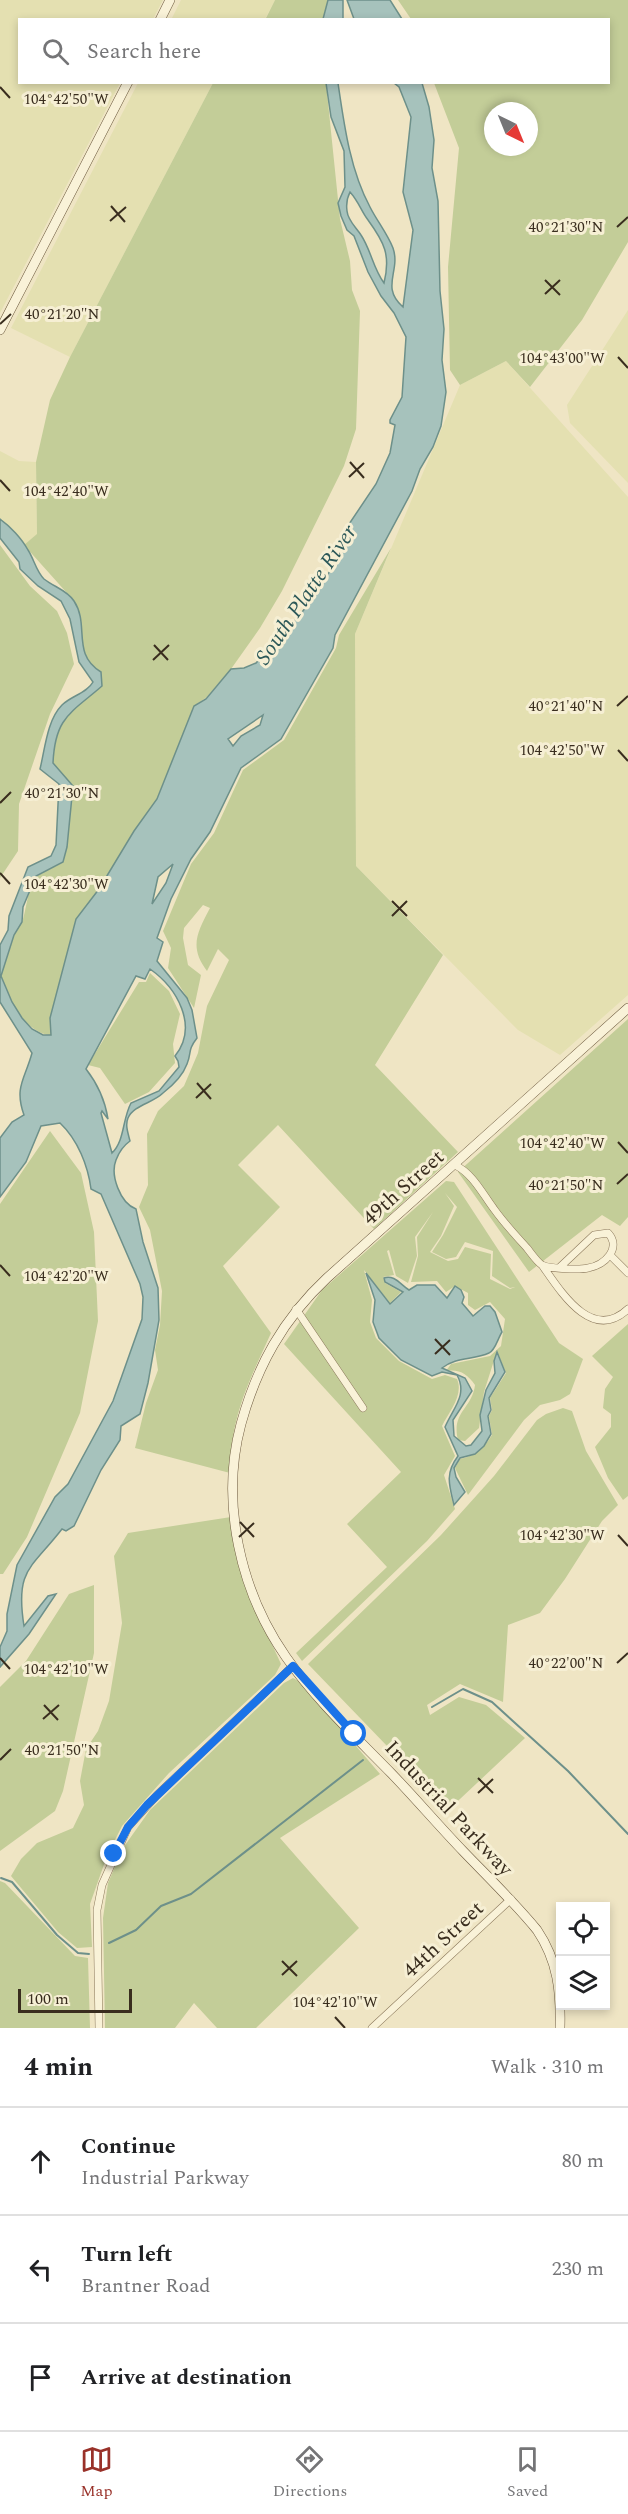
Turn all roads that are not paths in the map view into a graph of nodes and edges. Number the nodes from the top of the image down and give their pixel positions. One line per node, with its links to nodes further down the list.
1 (170, 0): 2 (street)
2 (161, 18)
3 (127, 84): 4 (street)
4 (0, 330)
5 (628, 1008): 6 (street, 49th Street)
6 (455, 1165): 8 (street); 11 (street, 49th Street)
7 (609, 1256): 9 (street); 9 (street); 10 (street)
8 (542, 1265): 9 (street); 12 (street)
9 (559, 1268)
10 (628, 1273)
11 (296, 1309): 13 (street); 14 (street, 49th Street)
12 (628, 1309)
13 (363, 1408)
14 (242, 1422): 15 (street, Industrial Parkway)
15 (293, 1666): 16 (street, Industrial Parkway); 17 (street)
16 (511, 1899): 18 (street, 44th Street); 19 (street, Industrial Parkway)
17 (99, 2028)
18 (372, 2028)
19 (560, 2028)

